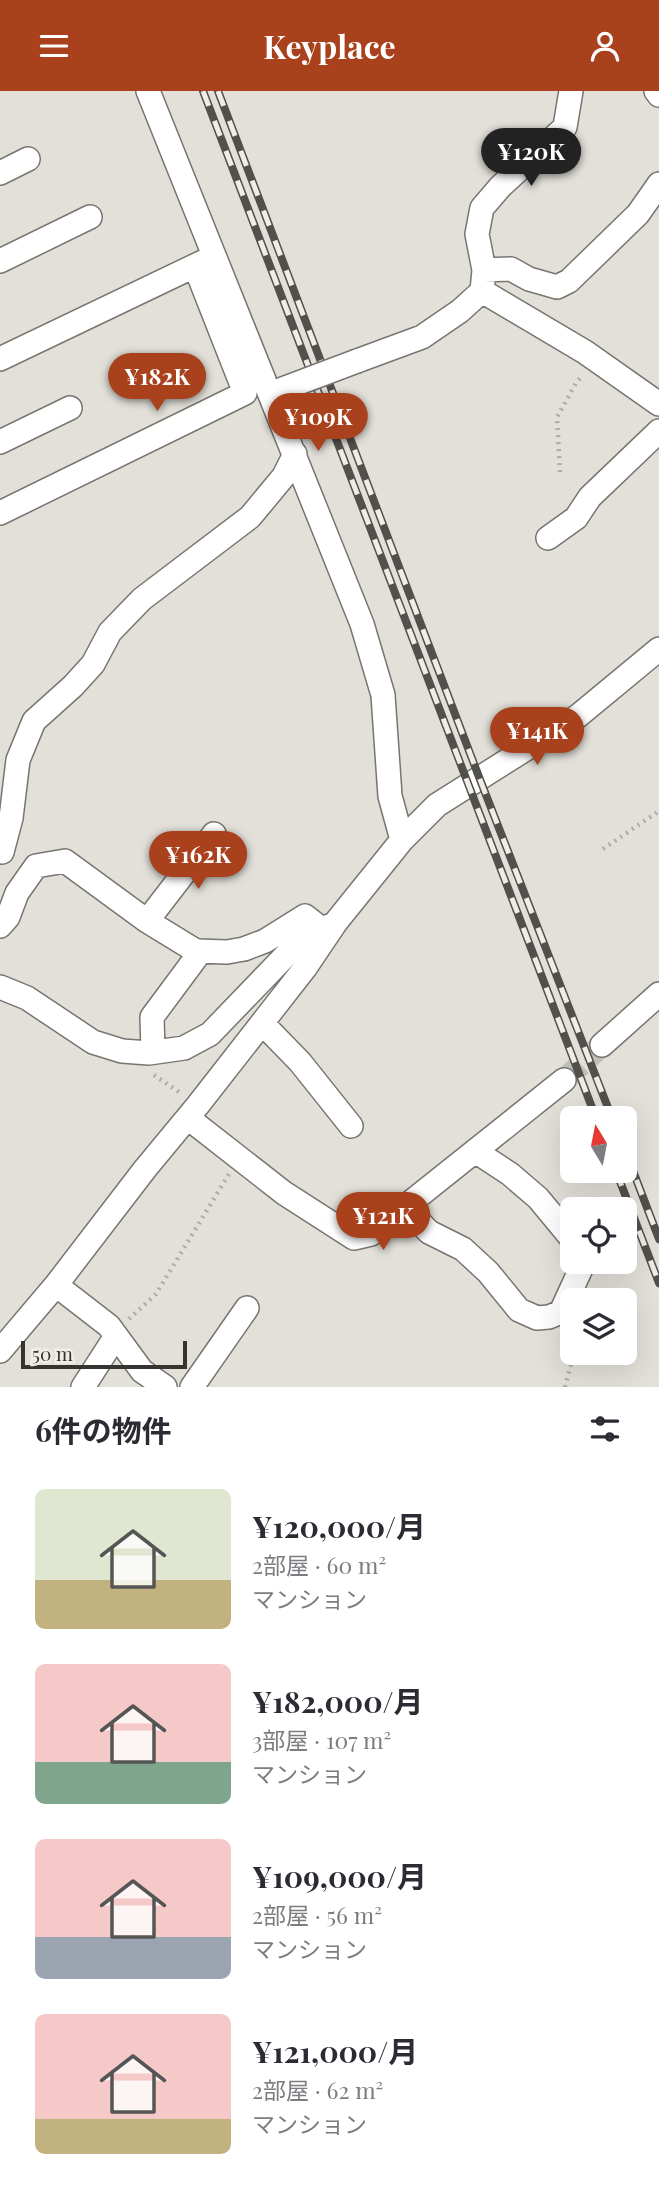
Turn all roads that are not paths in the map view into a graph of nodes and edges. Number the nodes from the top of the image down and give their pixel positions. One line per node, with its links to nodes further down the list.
1 (148, 91): 8 (street)
2 (571, 91): 9 (street)
3 (28, 159): 4 (street)
4 (0, 173)
5 (659, 184): 9 (street)
6 (90, 217): 7 (street)
7 (0, 261)
8 (205, 261): 10 (street); 11 (street); 17 (street)
9 (483, 281): 11 (street, bridge); 12 (street)
10 (0, 359)
11 (275, 392): 16 (street)
12 (659, 404)
13 (70, 408): 15 (street)
14 (659, 431): 18 (street)
15 (0, 442)
16 (295, 454): 21 (street); 22 (street)
17 (0, 513)
18 (548, 537)
19 (654, 662): 21 (street)
20 (215, 834): 23 (street)
21 (402, 840): 25 (street)
22 (1, 853)
23 (147, 921): 24 (street); 26 (street)
24 (0, 926)
25 (329, 926): 26 (street); 29 (street); 31 (street)
26 (201, 951): 31 (street)
27 (0, 987): 31 (street)
28 (658, 997): 30 (street)
29 (262, 1023): 33 (street); 34 (street)
30 (602, 1045)
31 (150, 1062)
32 (564, 1080): 35 (street)
33 (193, 1111): 36 (street); 39 (street)
34 (351, 1126)
35 (475, 1151): 36 (street); 37 (street)
36 (405, 1207): 38 (street)
37 (560, 1225)
38 (578, 1274)
39 (56, 1285): 41 (street); 42 (street)
40 (247, 1308): 45 (street)
41 (116, 1336): 43 (street); 44 (street)
42 (0, 1351)
43 (83, 1387)
44 (165, 1387)
45 (192, 1387)

